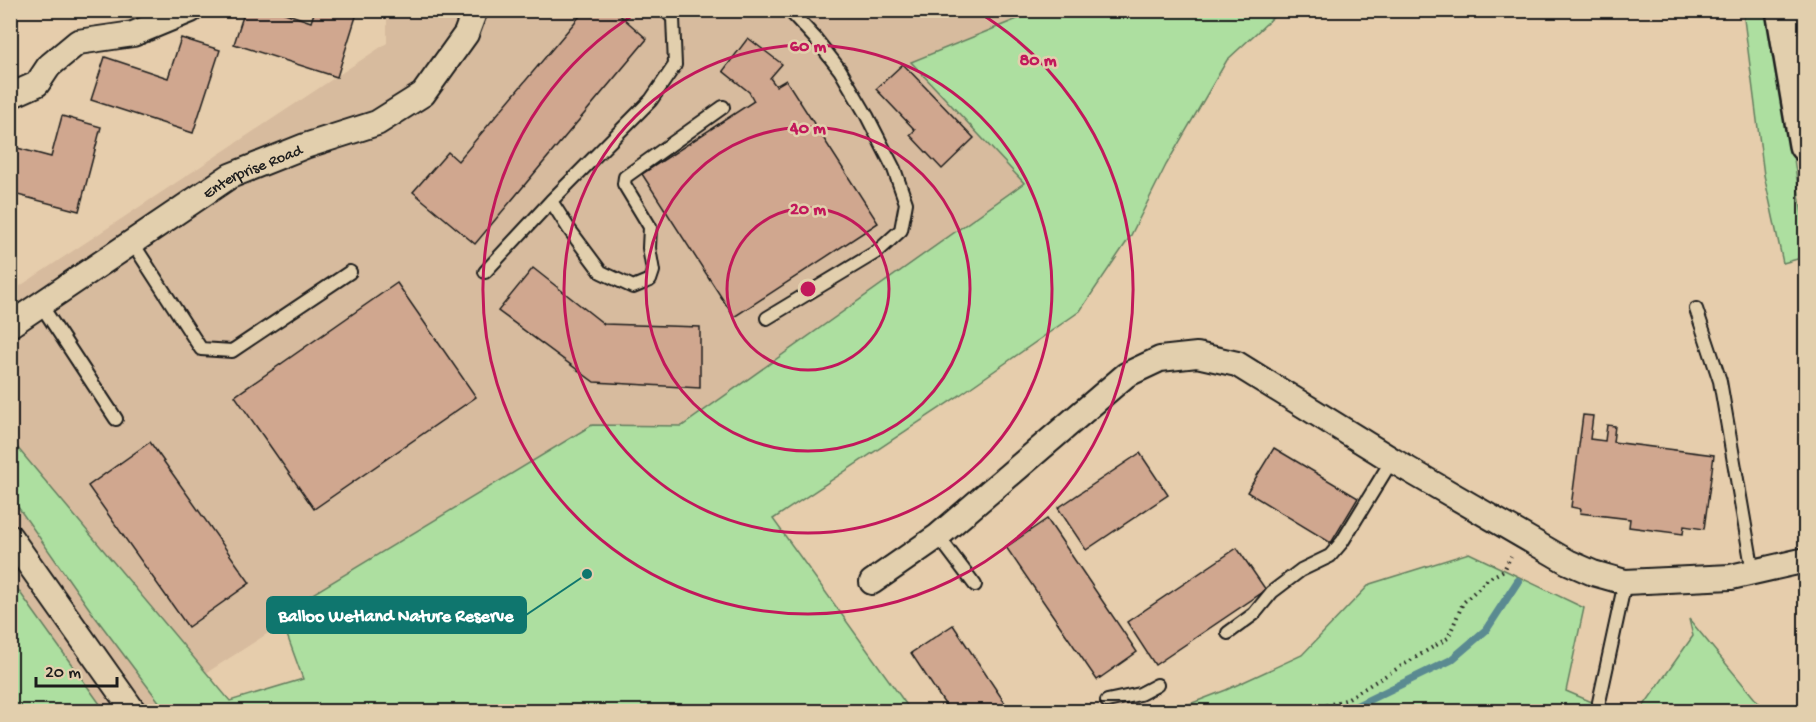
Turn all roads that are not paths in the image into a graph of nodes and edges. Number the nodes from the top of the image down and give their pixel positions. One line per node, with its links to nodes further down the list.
1 (191, 10): 7 (street)
2 (475, 10): 11 (street, Enterprise Road)
3 (789, 10): 16 (lane)
4 (1783, 10): 6 (street)
5 (672, 13): 10 (lane)
6 (1799, 70): 9 (street)
7 (10, 96)
8 (723, 107): 10 (lane)
9 (1806, 145)
10 (551, 201): 13 (lane)
11 (132, 242): 12 (lane); 14 (street, Enterprise Road)
12 (350, 272)
13 (485, 272)
14 (40, 304): 17 (street, Enterprise Road); 18 (lane)
15 (1696, 309): 23 (lane)
16 (767, 318)
17 (10, 325)
18 (116, 419)
19 (1392, 460): 20 (street); 25 (street); 27 (lane)
20 (938, 536): 24 (street); 26 (lane)
21 (10, 537): 31 (street)
22 (1806, 560): 23 (street)
23 (1754, 572): 25 (street)
24 (872, 582)
25 (1625, 582): 30 (lane)
26 (975, 585)
27 (1228, 633)
28 (1157, 685): 29 (lane)
29 (1107, 701)
30 (1599, 702)
31 (134, 711)

